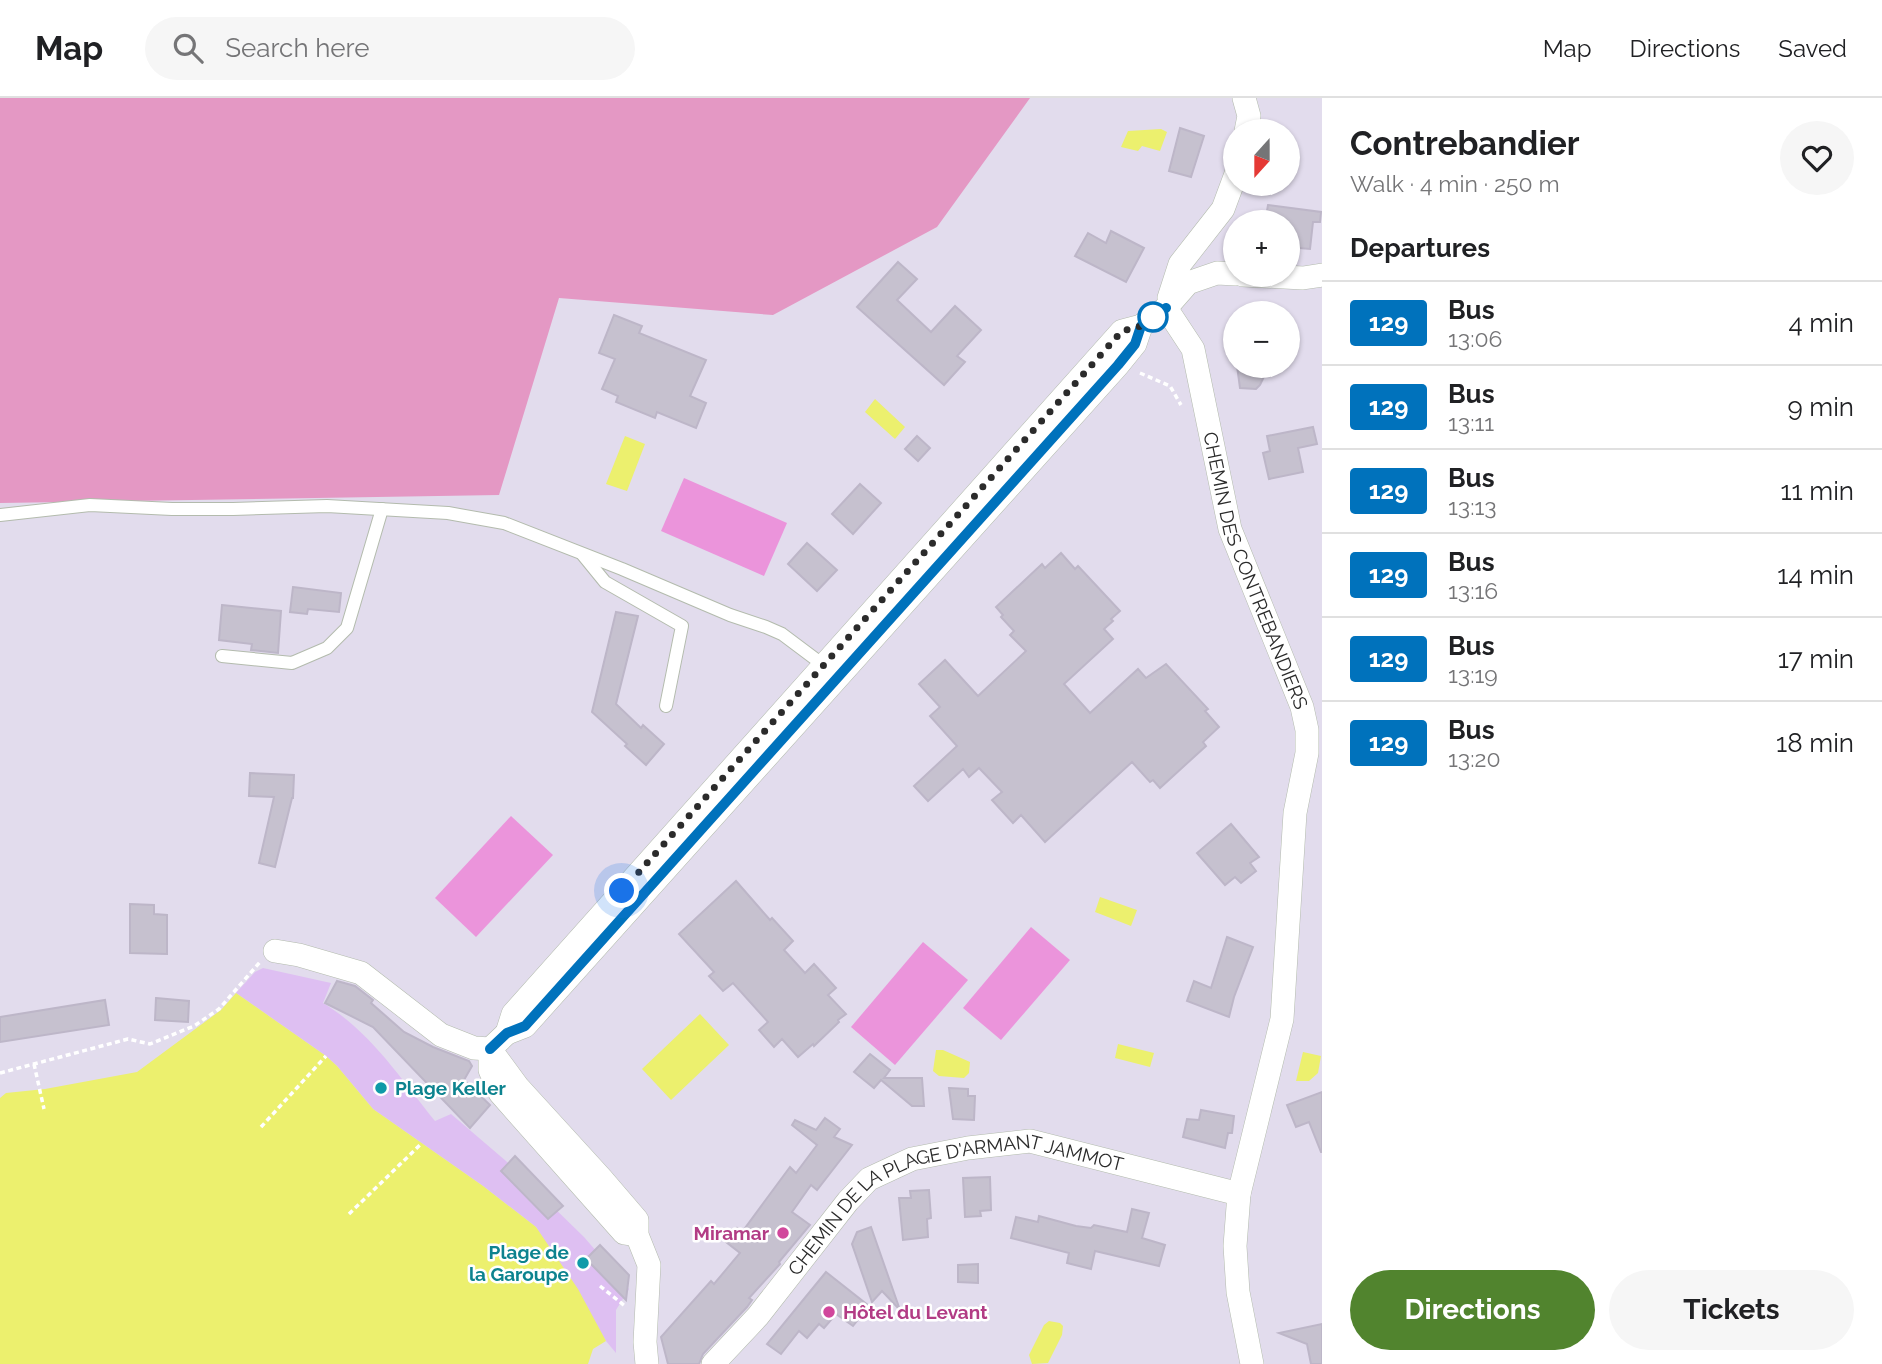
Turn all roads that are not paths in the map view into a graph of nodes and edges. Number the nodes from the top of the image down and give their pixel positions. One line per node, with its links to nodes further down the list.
1 (1244, 98): 2 (street)
2 (1248, 119)
3 (1228, 196): 7 (street)
4 (1223, 274): 7 (street)
5 (1322, 275): 6 (street)
6 (1300, 278)
7 (1166, 308): 8 (street); 17 (street, CHEMIN DES CONTREBANDIERS)
8 (1141, 326): 13 (street); 13 (street)
9 (382, 509): 10 (lane); 11 (lane); 12 (lane)
10 (0, 515)
11 (580, 552): 13 (lane); 14 (lane)
12 (222, 656)
13 (830, 670): 16 (street)
14 (666, 706)
15 (275, 951): 16 (street)
16 (499, 1041): 18 (street)
17 (1239, 1194): 19 (street, CHEMIN DE LA PLAGE D'ARMANT JAMMOT); 20 (street, CHEMIN DES CONTREBANDIERS)
18 (647, 1364)
19 (713, 1364)
20 (1252, 1364)

